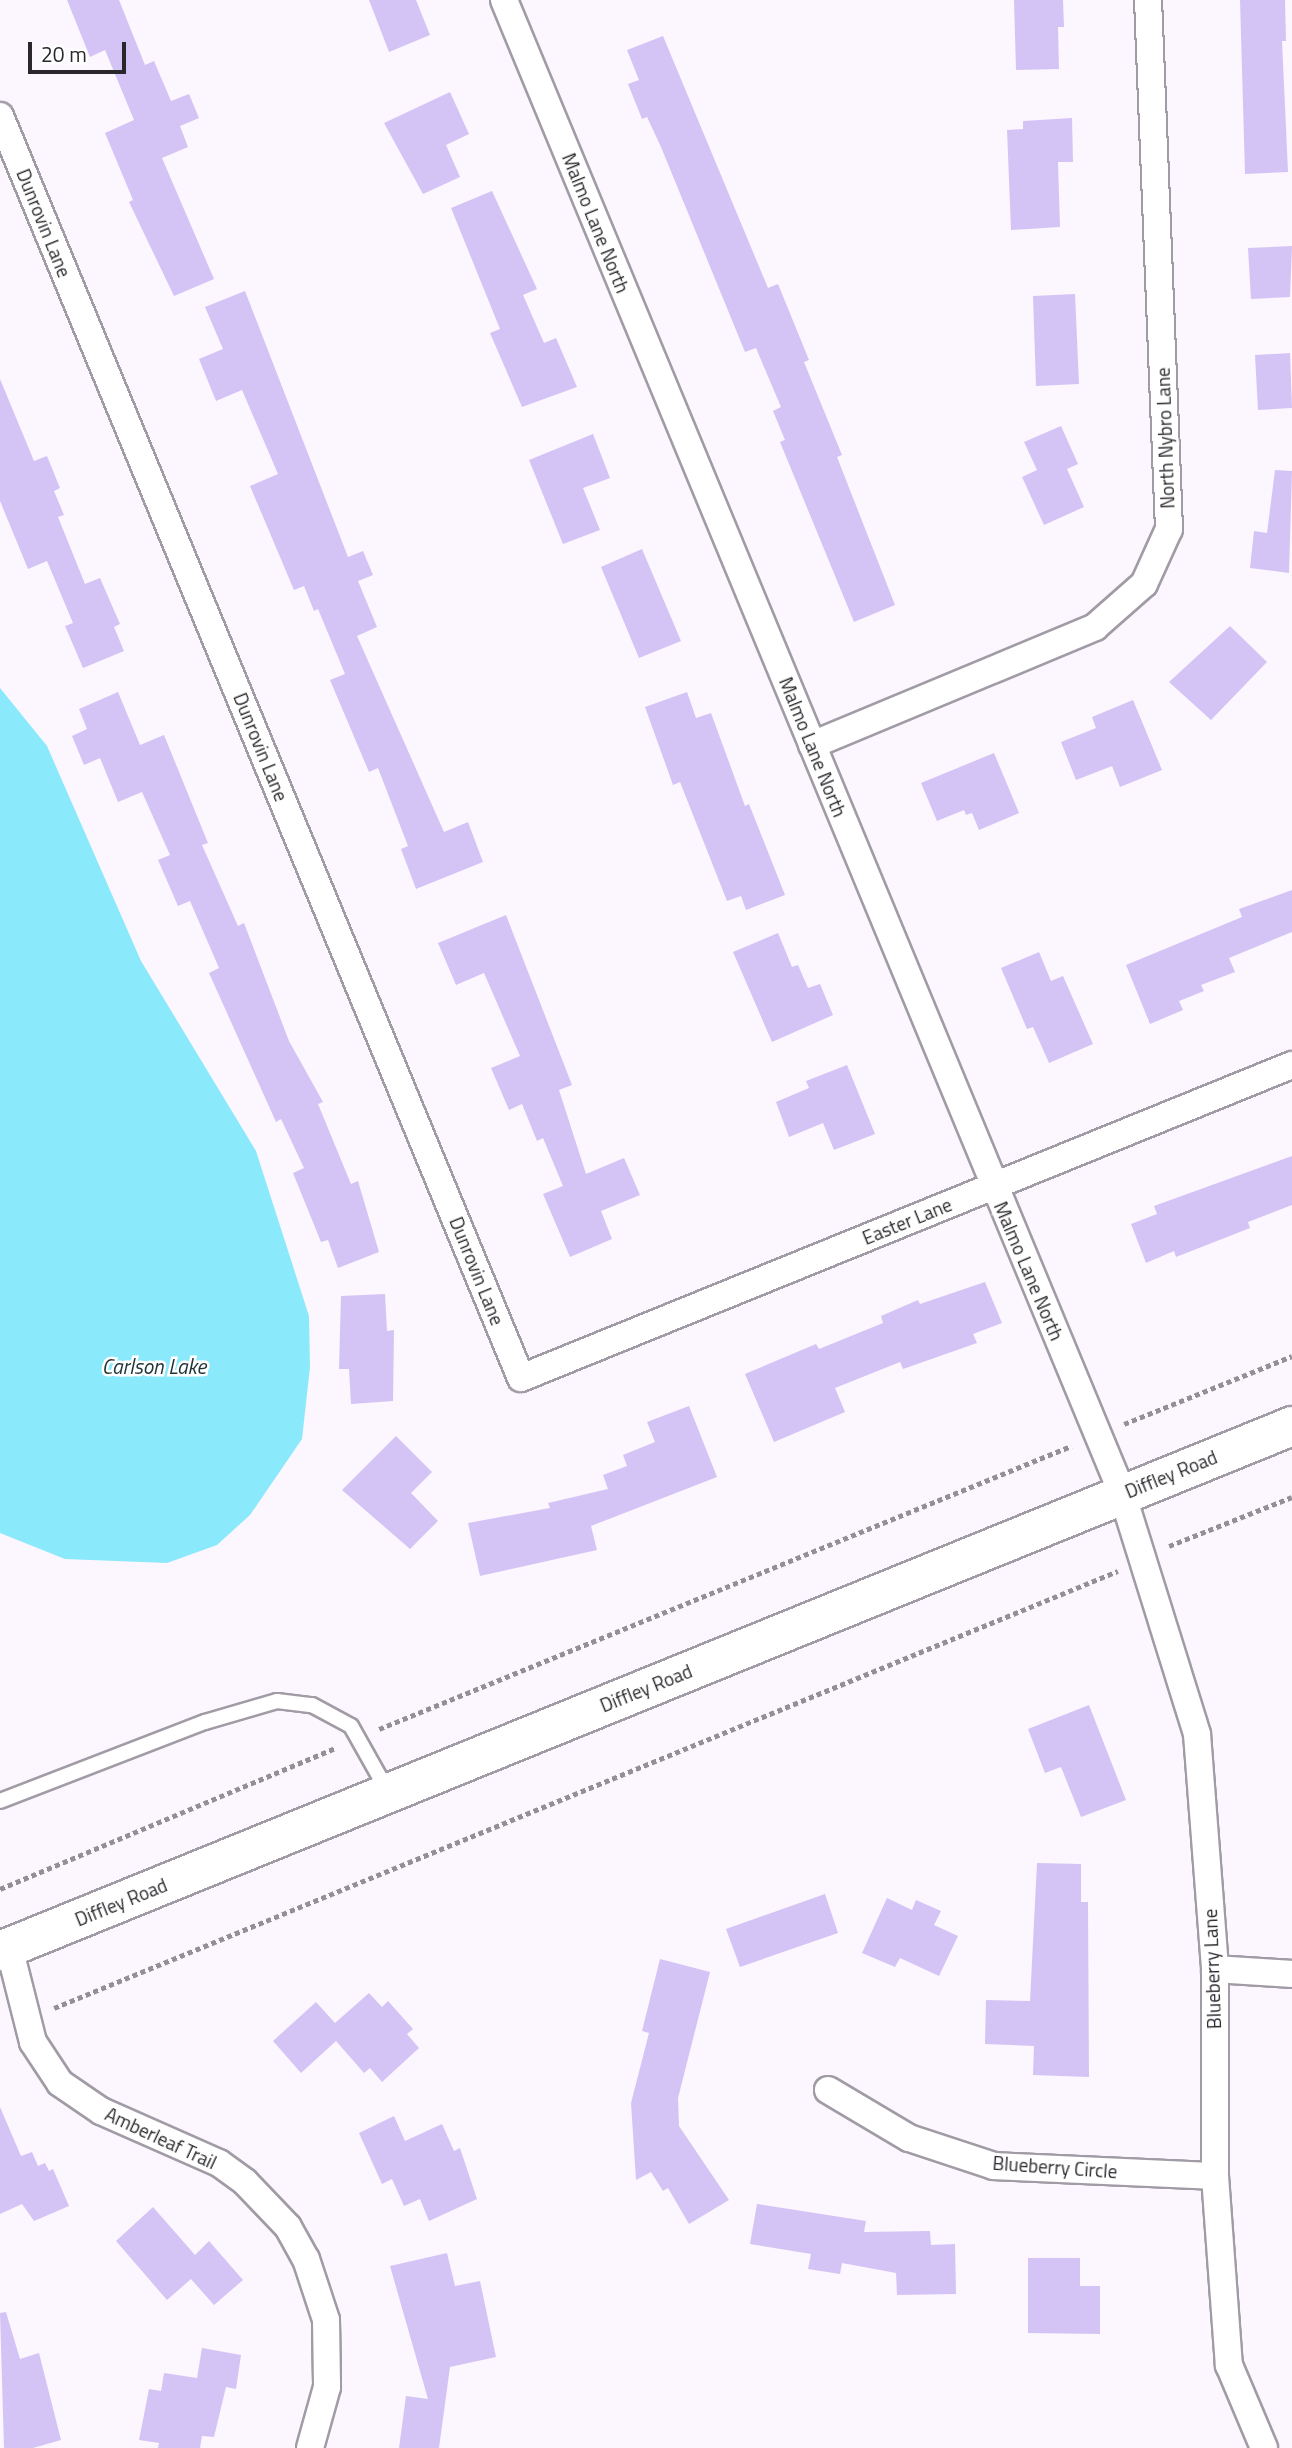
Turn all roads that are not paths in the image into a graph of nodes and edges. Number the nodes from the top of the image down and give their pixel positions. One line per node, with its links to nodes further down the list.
1 (504, 0): 4 (street, Malmo Lane North)
2 (1148, 0): 4 (street, North Nybro Lane)
3 (0, 116): 7 (street, Dunrovin Lane)
4 (812, 745): 6 (street, Malmo Lane North)
5 (1292, 1065): 6 (street, Easter Lane)
6 (994, 1186): 7 (street, Easter Lane); 9 (street, Malmo Lane North)
7 (521, 1378)
8 (1292, 1426): 9 (main road, Diffley Road)
9 (1122, 1493): 10 (main road, Diffley Road); 13 (street, Blueberry Lane)
10 (389, 1793): 11 (lane); 12 (main road, Diffley Road)
11 (0, 1801)
12 (4, 1949): 17 (street, Amberleaf Trail)
13 (1215, 1969): 14 (street); 16 (street, Blueberry Lane)
14 (1292, 1974)
15 (828, 2090): 16 (street, Blueberry Circle)
16 (1215, 2176): 18 (street, Blueberry Lane)
17 (310, 2448)
18 (1264, 2448)

